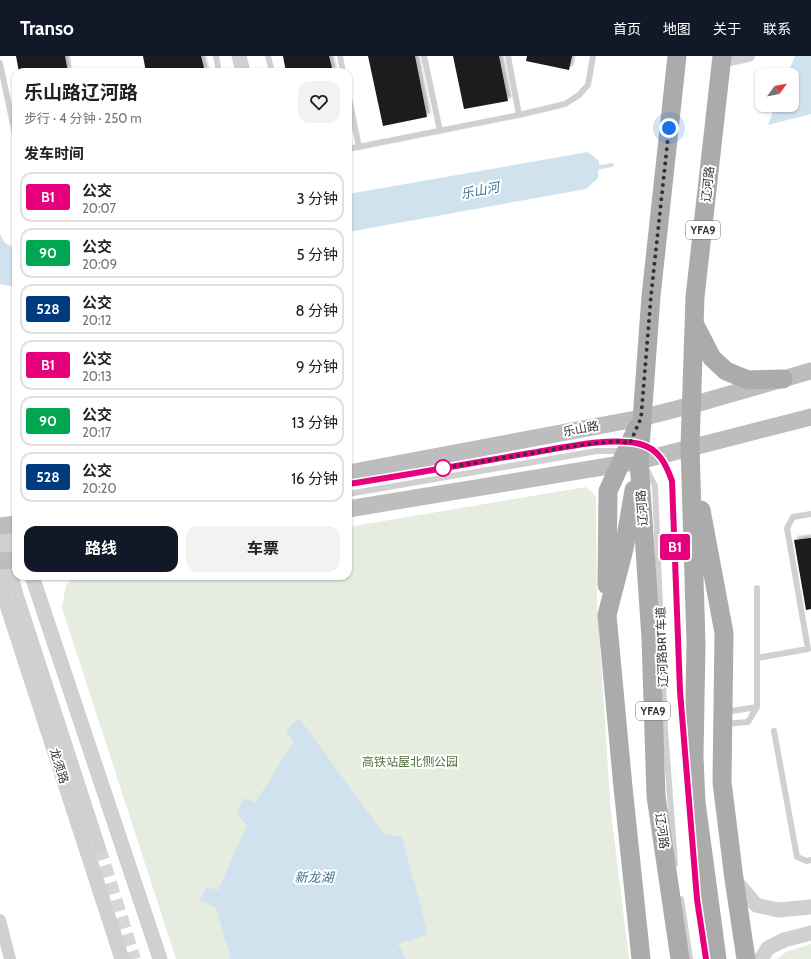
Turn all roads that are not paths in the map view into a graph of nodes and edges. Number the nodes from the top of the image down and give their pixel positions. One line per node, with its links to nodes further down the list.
1 (216, 56): 12 (lane)
2 (239, 56): 13 (street)
3 (268, 56): 14 (lane)
4 (340, 56): 15 (lane)
5 (424, 56): 19 (lane)
6 (508, 56): 17 (lane)
7 (593, 56): 17 (lane)
8 (677, 56): 27 (main road)
9 (749, 56): 10 (street)
10 (722, 59): 22 (main road, 辽河路 / YFA9)
11 (0, 63): 18 (lane)
12 (218, 68)
13 (242, 68)
14 (271, 68)
15 (342, 68)
16 (352, 113): 20 (lane)
17 (520, 115): 19 (lane)
18 (12, 120)
19 (440, 131): 20 (lane)
20 (359, 147): 21 (lane)
21 (352, 148)
22 (695, 325): 24 (main road); 25 (main road, 辽河路 / YFA9)
23 (811, 371): 24 (main road, 乐山路)
24 (783, 379): 25 (main road, 乐山路)
25 (692, 405): 27 (main road, 乐山路); 28 (main road, 辽河路 / YFA9)
26 (811, 417): 28 (main road)
27 (641, 418): 29 (main road); 31 (main road, 乐山路)
28 (690, 447): 30 (main road); 46 (main road); 65 (main road, 辽河路 / YFA9)
29 (627, 451): 30 (main road); 32 (lane); 33 (lane); 34 (main road); 43 (main road); 43 (main road); 52 (lane, 辽河路BRT车道); 62 (main road, 辽河路 / YFA9)
30 (659, 455): 48 (lane, 辽河路BRT车道)
31 (352, 472)
32 (352, 483)
33 (352, 493)
34 (352, 507)
35 (811, 514): 44 (lane)
36 (12, 525): 37 (main road)
37 (0, 528): 38 (street, 龙须路)
38 (9, 559): 39 (street); 59 (street, 龙须路)
39 (12, 571)
40 (14, 580): 50 (street)
41 (36, 580): 60 (street)
42 (757, 588): 44 (lane)
43 (607, 615): 61 (main road)
44 (757, 658): 45 (lane)
45 (757, 707): 46 (lane); 46 (lane)
46 (723, 718): 53 (main road)
47 (774, 731): 51 (lane)
48 (686, 760)
49 (693, 845): 64 (lane)
50 (100, 848)
51 (811, 860)
52 (676, 868)
53 (734, 879): 55 (street); 66 (main road)
54 (680, 891): 63 (lane)
55 (811, 907)
56 (0, 920): 58 (street)
57 (811, 932): 67 (street)
58 (10, 959)
59 (122, 959)
60 (160, 959)
61 (641, 959)
62 (680, 959)
63 (690, 959)
64 (706, 959)
65 (717, 959)
66 (746, 959)
67 (761, 959)

